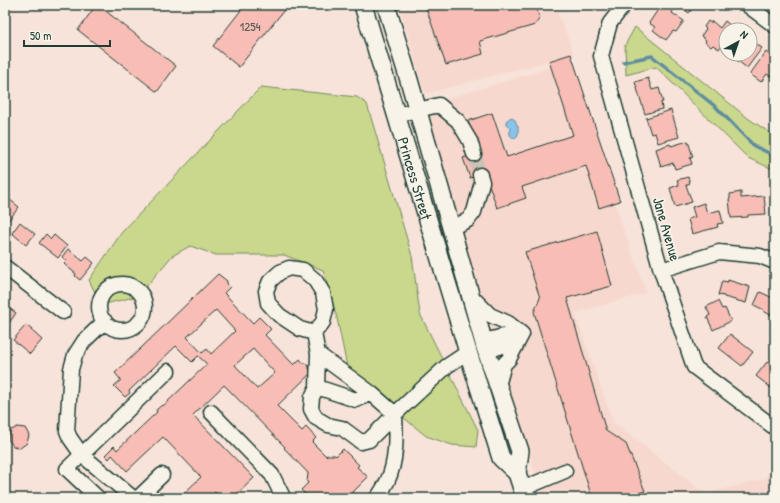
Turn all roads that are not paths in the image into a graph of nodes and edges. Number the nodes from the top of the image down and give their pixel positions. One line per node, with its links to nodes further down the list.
1 (363, 5): 7 (main road, Princess Street)
2 (386, 5): 6 (main road, Princess Street)
3 (624, 5): 13 (street, Jane Avenue)
4 (747, 5): 5 (street)
5 (775, 26)
6 (418, 110): 7 (street); 8 (street); 10 (main road, Princess Street)
7 (396, 115): 20 (main road, Princess Street)
8 (474, 154)
9 (480, 175): 10 (street)
10 (451, 228): 14 (main road, Princess Street)
11 (775, 262): 13 (street)
12 (5, 267): 15 (street)
13 (661, 270): 28 (street, Jane Avenue)
14 (470, 294): 18 (street); 19 (main road, Princess Street)
15 (63, 312)
16 (106, 321): 29 (street)
17 (314, 333): 17 (street); 21 (street)
18 (522, 334): 19 (street); 23 (street)
19 (485, 347): 20 (main road); 23 (main road, Princess Street)
20 (468, 352): 27 (street); 31 (main road, Princess Street)
21 (318, 354): 24 (street); 25 (street)
22 (168, 371): 29 (street)
23 (498, 386): 31 (main road, Princess Street)
24 (317, 387): 25 (street); 27 (street)
25 (372, 393): 27 (street)
26 (211, 412): 34 (street)
27 (395, 414): 38 (street)
28 (775, 428)
29 (82, 455): 35 (street); 36 (street)
30 (565, 471): 33 (street)
31 (517, 472): 33 (main road, Princess Street)
32 (162, 474): 37 (street)
33 (524, 494)
34 (281, 497)
35 (98, 498)
36 (133, 498)
37 (138, 498)
38 (378, 498)

